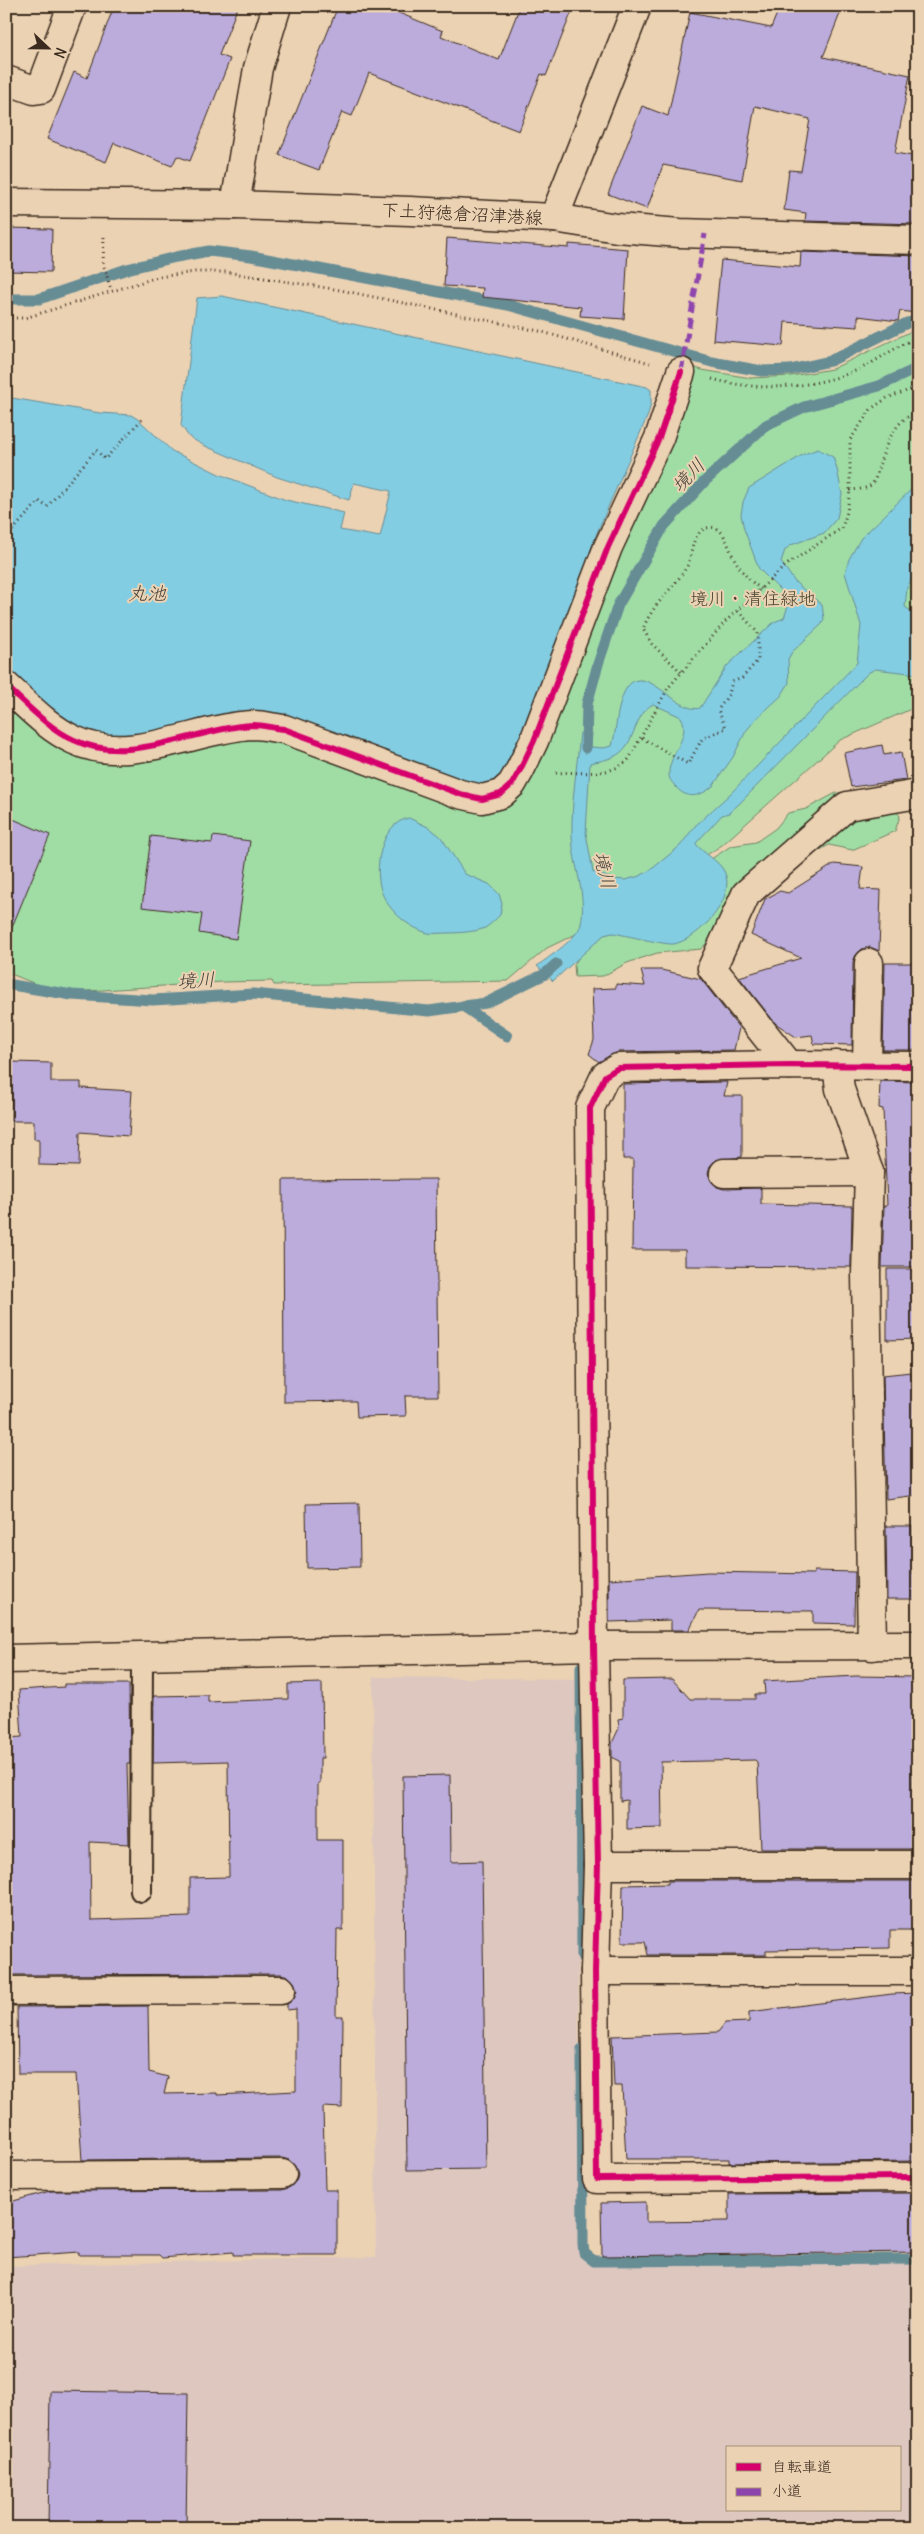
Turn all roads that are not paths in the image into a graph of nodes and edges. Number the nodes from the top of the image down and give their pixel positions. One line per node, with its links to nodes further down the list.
1 (72, 6): 4 (street)
2 (277, 6): 6 (street)
3 (636, 6): 7 (street)
4 (6, 80)
5 (6, 203): 6 (street, 下土狩徳倉沼津港線)
6 (235, 205): 7 (street, 下土狩徳倉沼津港線)
7 (554, 218): 8 (street, 下土狩徳倉沼津港線)
8 (918, 240)
9 (681, 372): 10 (street)
10 (6, 686)
11 (918, 794): 13 (street)
12 (869, 963): 15 (street)
13 (789, 1065): 14 (street); 20 (street)
14 (837, 1065): 15 (street); 17 (street)
15 (867, 1065): 16 (street)
16 (918, 1066)
17 (869, 1172): 18 (street); 21 (street)
18 (724, 1173)
19 (918, 1645): 21 (street)
20 (594, 1646): 21 (street); 22 (street); 24 (street)
21 (872, 1646)
22 (142, 1656): 23 (street); 26 (lane)
23 (6, 1659)
24 (598, 1865): 25 (street); 27 (street)
25 (918, 1865)
26 (141, 1891)
27 (595, 1971): 28 (street); 33 (street)
28 (918, 1971)
29 (281, 1990): 30 (street)
30 (6, 1992)
31 (282, 2174): 32 (street)
32 (6, 2176)
33 (918, 2177)

